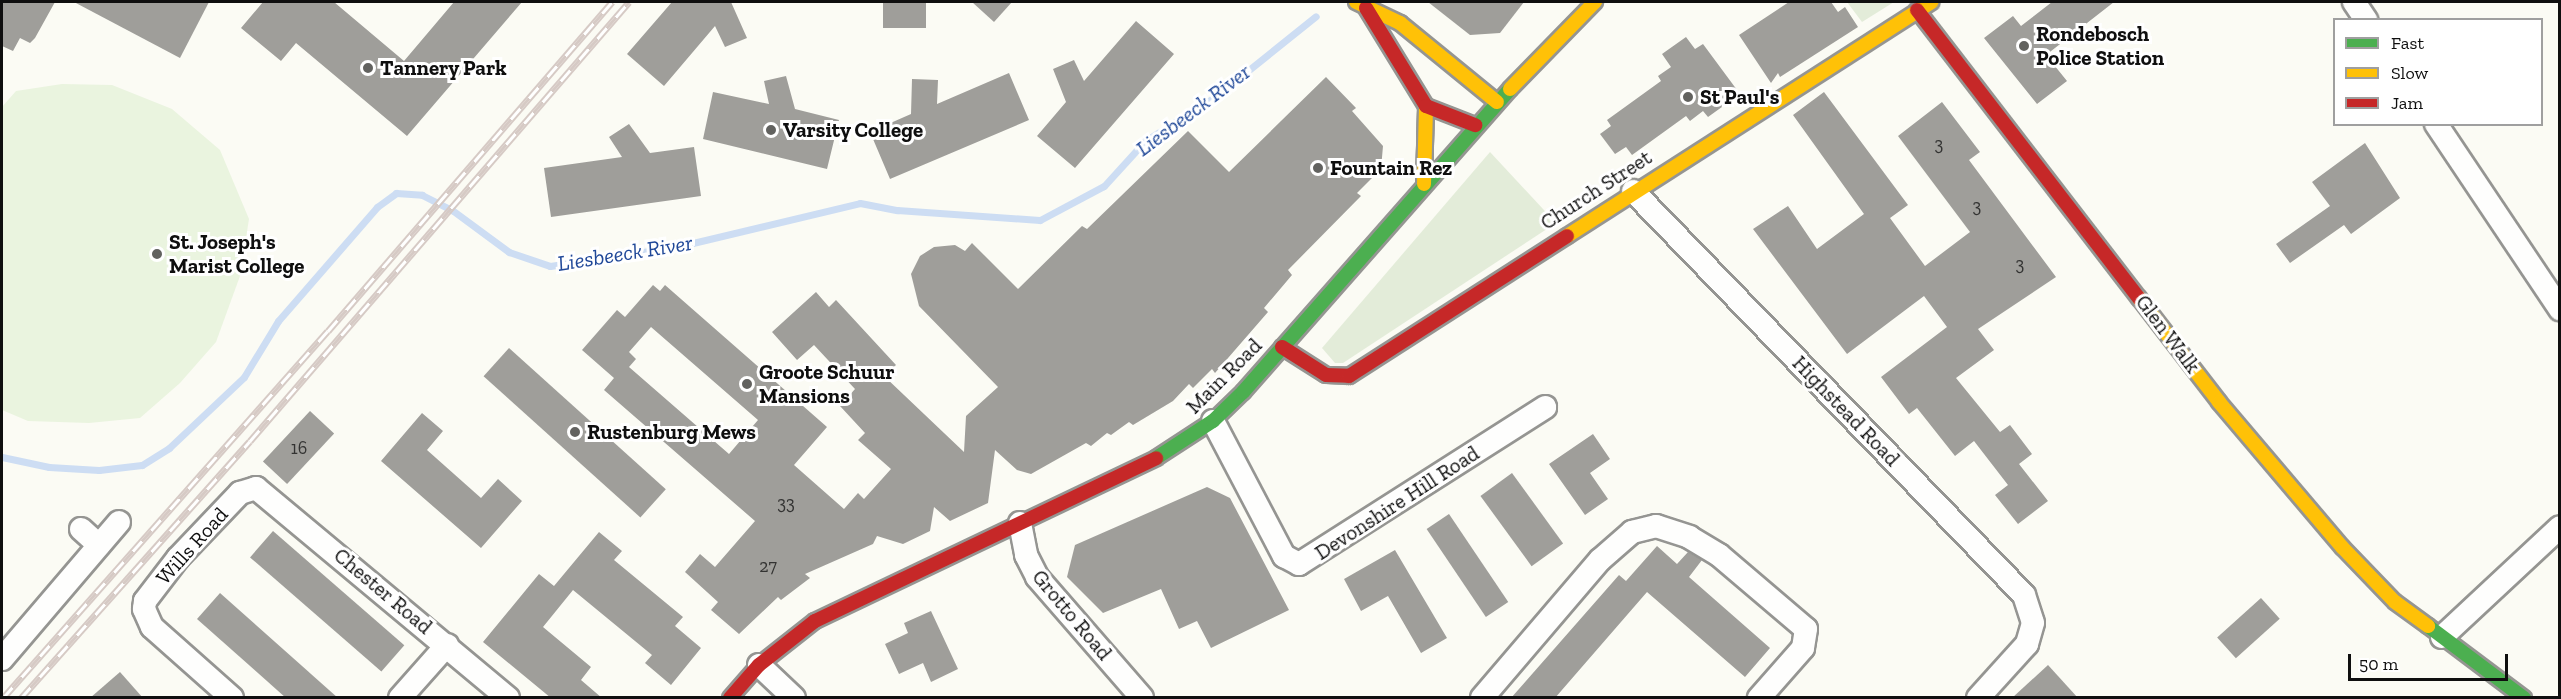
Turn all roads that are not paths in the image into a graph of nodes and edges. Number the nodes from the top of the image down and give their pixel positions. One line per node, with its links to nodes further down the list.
1 (1595, 2): 7 (street, Main Road)
2 (1931, 2): 5 (street, Church Street)
3 (2354, 2): 6 (street)
4 (1361, 5): 7 (street); 8 (street)
5 (1917, 10): 12 (street, Church Street); 23 (street, Glen Walk)
6 (2365, 18)
7 (1497, 102): 9 (street, Main Road)
8 (1426, 106): 9 (street); 11 (street)
9 (1475, 125): 11 (street, Main Road)
10 (2437, 126): 13 (street)
11 (1424, 184): 14 (street, Main Road)
12 (1633, 191): 14 (street, Church Street); 35 (street, Highstead Road)
13 (2559, 309)
14 (1282, 347): 16 (street, Main Road)
15 (1545, 407): 16 (street, Devonshire Hill Road)
16 (1213, 421): 19 (street, Main Road)
17 (256, 488): 24 (street, Chester Road); 27 (street, Wills Road)
18 (119, 522): 22 (street)
19 (1020, 522): 26 (street, Main Road); 32 (street, Grotto Road)
20 (2559, 527): 23 (street)
21 (81, 529): 22 (street)
22 (99, 545): 25 (street)
23 (2442, 637): 36 (street, Glen Walk)
24 (447, 645): 28 (street); 29 (street, Chester Road)
25 (2, 659)
26 (759, 665): 30 (street, Main Road); 31 (street)
27 (232, 698)
28 (400, 698)
29 (508, 698)
30 (730, 698)
31 (794, 698)
32 (1142, 698)
33 (1482, 698): 34 (street)
34 (1759, 698)
35 (1977, 698)
36 (2524, 698)

